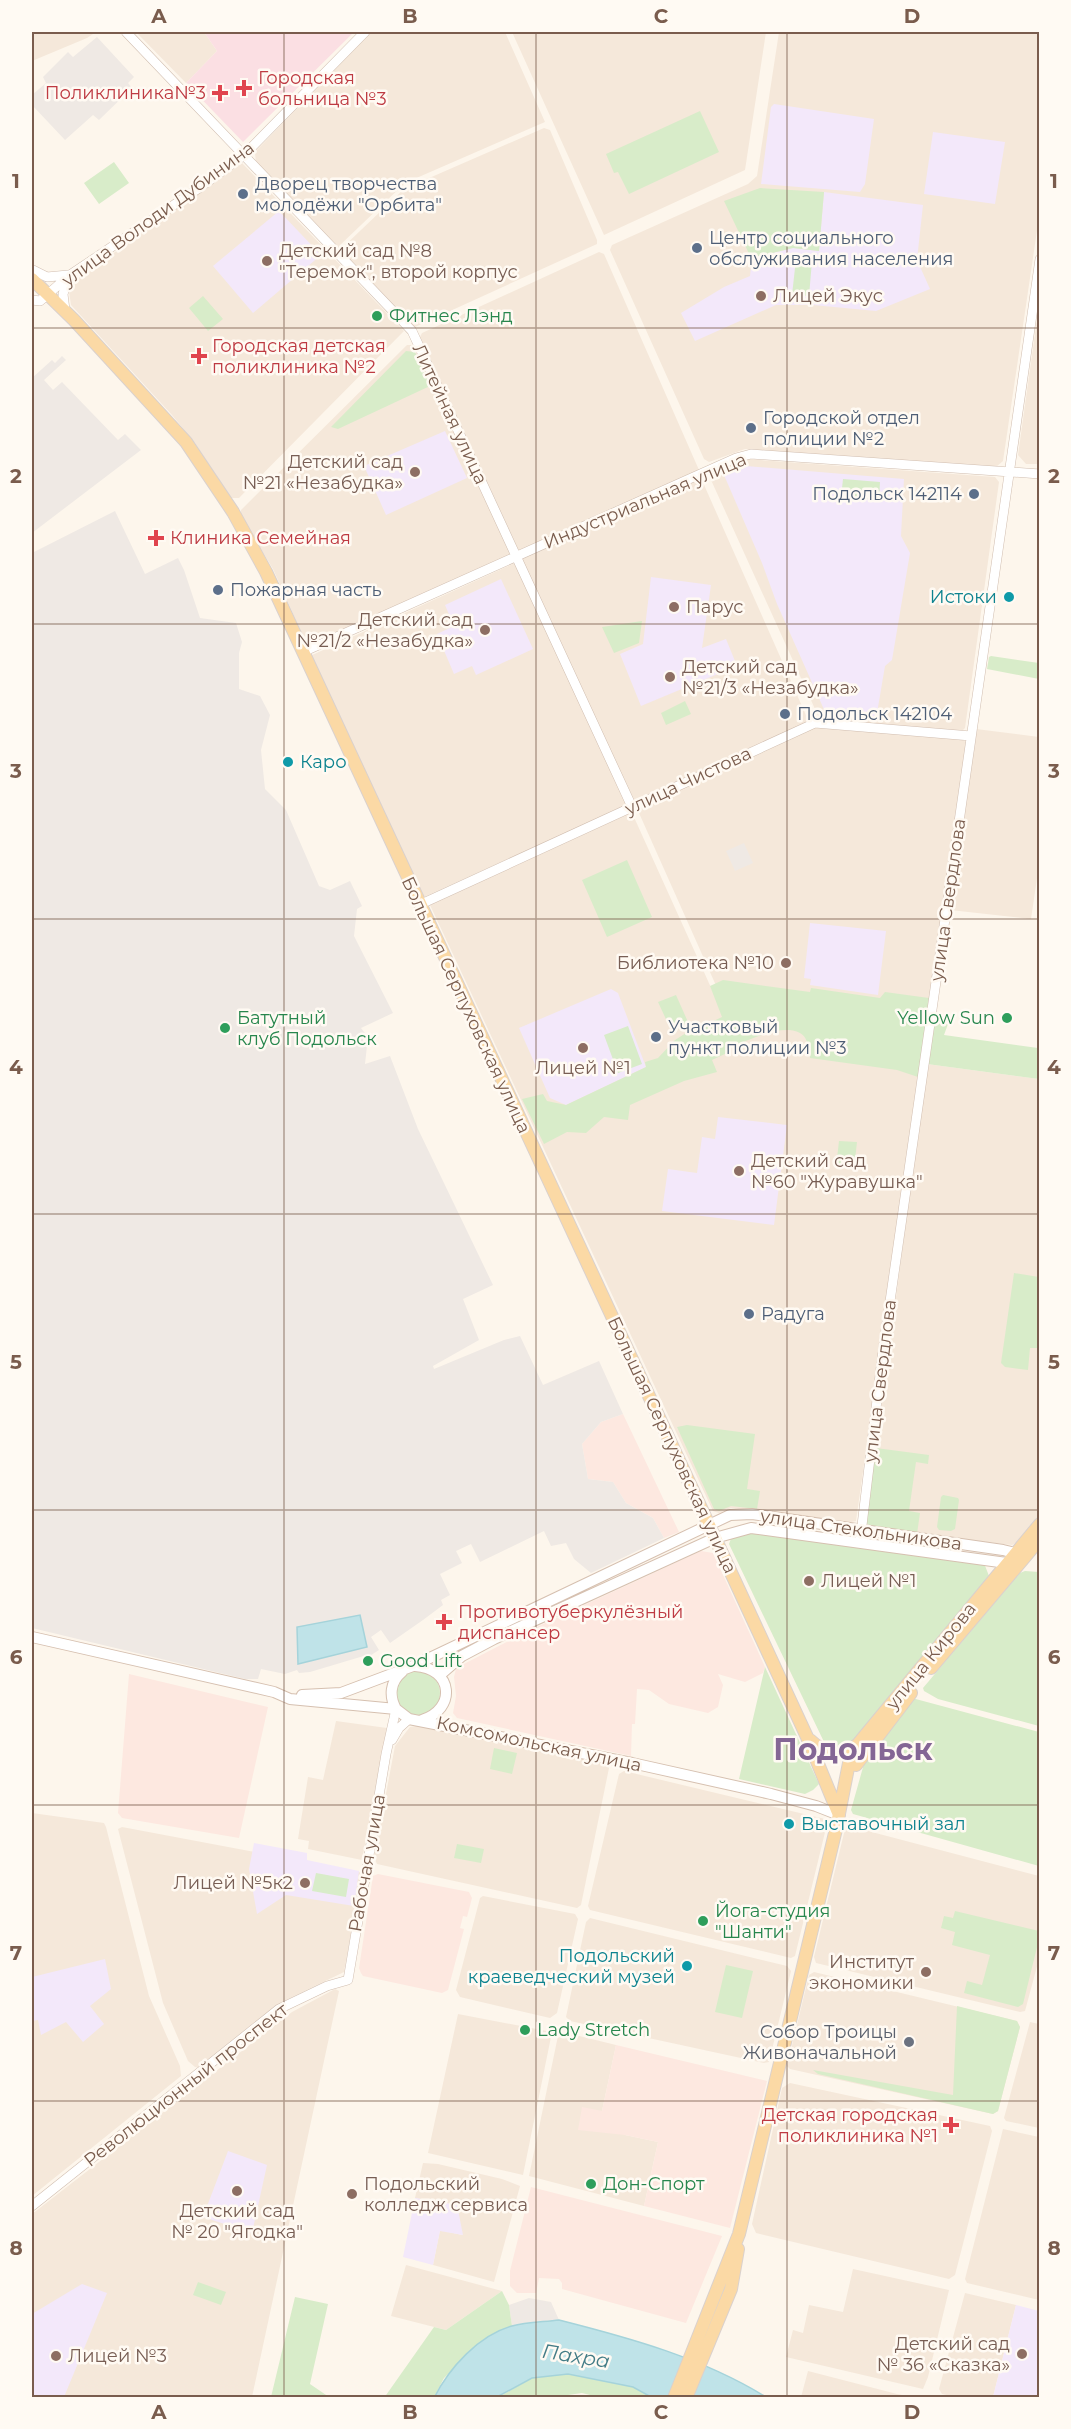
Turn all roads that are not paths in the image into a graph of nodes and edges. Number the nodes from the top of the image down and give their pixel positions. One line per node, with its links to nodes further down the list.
1 (126, 32): 3 (street, Литейная улица)
2 (365, 32): 3 (street, улица Володи Дубинина)
3 (244, 155): 6 (street, улица Володи Дубинина); 12 (street, Литейная улица)
4 (1040, 259): 10 (street, улица Свердлова)
5 (32, 273): 6 (street); 7 (main road, Большая Серпуховская улица)
6 (70, 275): 7 (street, улица Володи Дубинина); 9 (street)
7 (49, 293): 8 (street, улица Володи Дубинина); 9 (main road, Большая Серпуховская улица)
8 (32, 300)
9 (65, 310): 13 (main road, Большая Серпуховская улица)
10 (1010, 472): 11 (street, Индустриальная улица); 12 (street, Индустриальная улица); 14 (street, улица Свердлова)
11 (1040, 474)
12 (516, 557): 13 (street, Индустриальная улица); 15 (street, Литейная улица)
13 (303, 652): 16 (main road, Большая Серпуховская улица)
14 (971, 736): 15 (street, улица Чистова); 19 (street, улица Свердлова)
15 (632, 807): 16 (street, улица Чистова)
16 (419, 905): 17 (main road, Большая Серпуховская улица)
17 (709, 1524): 19 (main road, улица Стекольникова); 20 (main road, Большая Серпуховская улица); 25 (main road, улица Стекольникова)
18 (1040, 1524): 23 (main road, улица Кирова)
19 (861, 1530): 22 (street, улица Свердлова); 23 (main road, улица Стекольникова)
20 (715, 1538): 22 (main road, улица Стекольникова); 26 (main road); 31 (main road, Большая Серпуховская улица)
21 (1040, 1539): 23 (main road, улица Кирова)
22 (860, 1542): 23 (main road, улица Стекольникова)
23 (1017, 1559): 32 (main road, улица Кирова); 34 (main road, улица Кирова)
24 (32, 1637): 27 (main road)
25 (409, 1668): 26 (main road); 27 (main road); 28 (main road)
26 (440, 1675): 30 (main road)
27 (274, 1692): 28 (main road)
28 (396, 1709): 29 (main road); 33 (street, Рабочая улица)
29 (409, 1719): 30 (main road, Комсомольская улица); 33 (street, Рабочая улица)
30 (421, 1720): 36 (main road, Комсомольская улица)
31 (807, 1737): 32 (main road); 35 (main road, Большая Серпуховская улица)
32 (858, 1744): 34 (main road, улица Кирова)
33 (387, 1747): 38 (street, Рабочая улица)
34 (847, 1779): 35 (main road); 37 (main road)
35 (831, 1793): 36 (main road); 37 (main road, Большая Серпуховская улица)
36 (805, 1802): 37 (main road, Комсомольская улица)
37 (839, 1815): 40 (main road)
38 (348, 1980): 39 (street, Революционный проспект)
39 (32, 2206)
40 (725, 2287): 41 (main road); 42 (main road)
41 (674, 2397)
42 (686, 2397)

